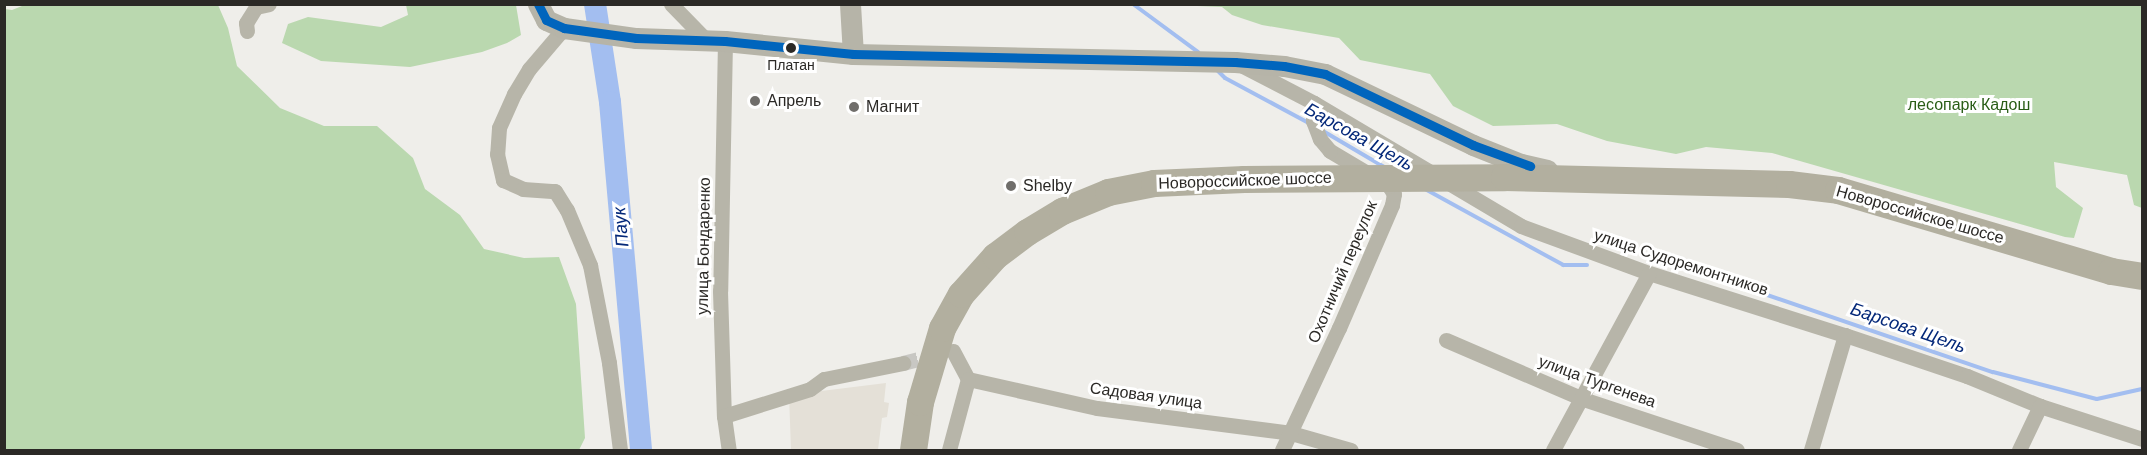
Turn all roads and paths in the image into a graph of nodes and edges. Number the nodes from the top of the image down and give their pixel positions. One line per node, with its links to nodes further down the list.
1 (269, 4): 6 (street)
2 (538, 4): 5 (main road)
3 (671, 4): 7 (street)
4 (850, 4): 8 (main road)
5 (564, 28): 7 (main road, Новороссийское шоссе); 24 (street)
6 (247, 31)
7 (716, 40): 8 (main road, Новороссийское шоссе); 21 (street, улица Бондаренко)
8 (853, 54): 9 (main road, Новороссийское шоссе)
9 (1231, 62): 10 (street, улица Судоремонтников); 11 (main road, Новороссийское шоссе)
10 (1314, 103): 12 (street, улица Судоремонтников); 22 (street, Охотничий переулок)
11 (1585, 178): 13 (highway, Новороссийское шоссе); 26 (highway, Новороссийское шоссе)
12 (1649, 273): 14 (street, улица Судоремонтников); 19 (street)
13 (2142, 276)
14 (1845, 335): 20 (street, улица Судоремонтников); 32 (street)
15 (1446, 340): 19 (street, улица Тургенева)
16 (953, 351): 18 (street)
17 (903, 363): 21 (street)
18 (968, 379): 22 (street, Садовая улица); 27 (street)
19 (1583, 399): 30 (street); 31 (street, улица Тургенева)
20 (2040, 406): 23 (street, улица Судоремонтников); 33 (street)
21 (724, 416): 25 (street, улица Бондаренко)
22 (1291, 433): 28 (street, Охотничий переулок); 29 (street, Садовая улица)
23 (2142, 439)
24 (620, 450)
25 (729, 450)
26 (913, 450)
27 (949, 450)
28 (1282, 450)
29 (1351, 450)
30 (1553, 450)
31 (1737, 450)
32 (1810, 450)
33 (2019, 450)

